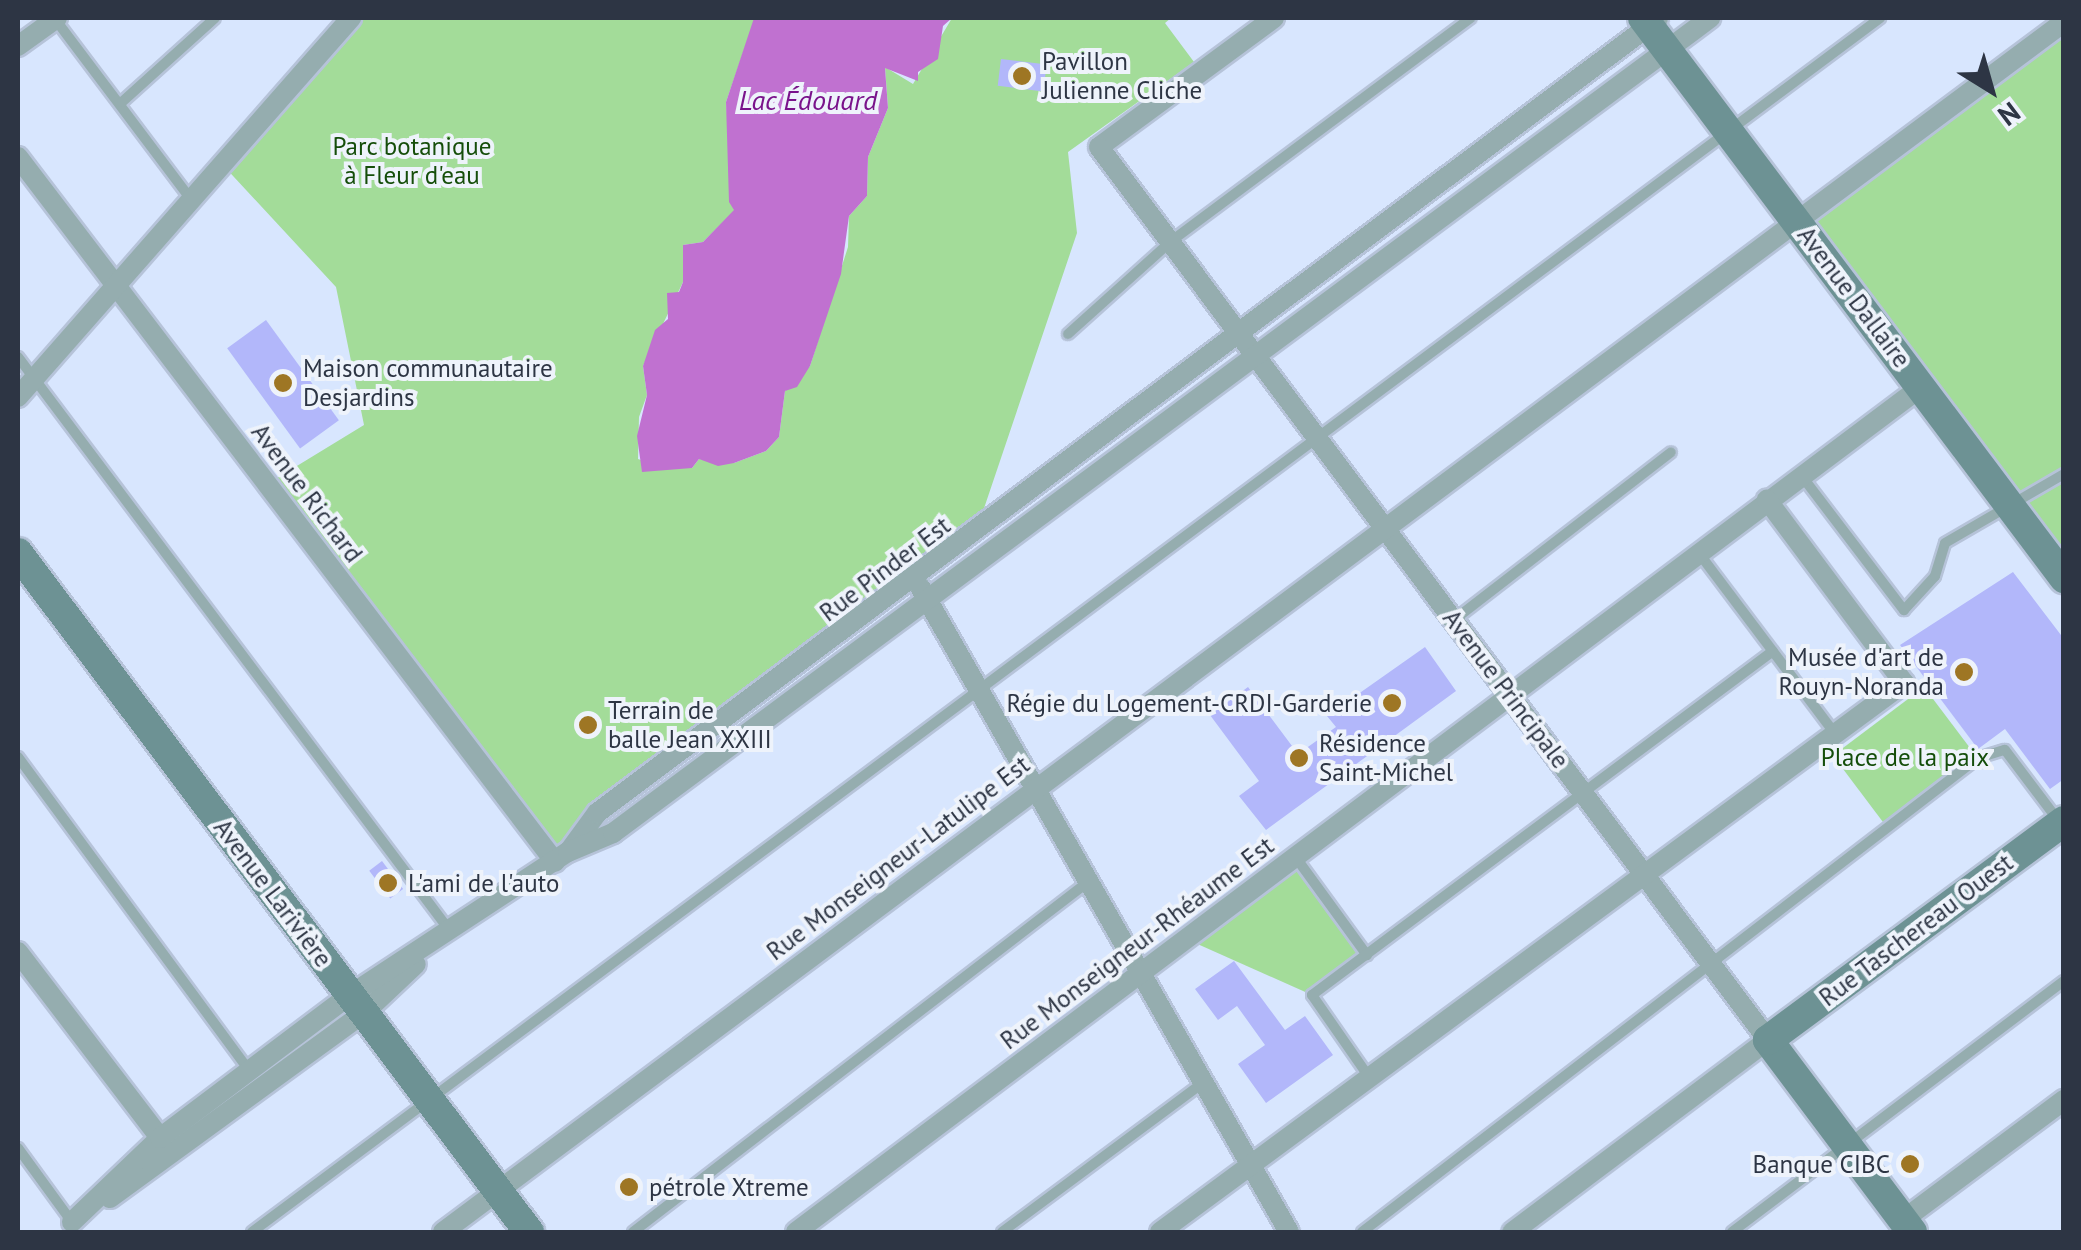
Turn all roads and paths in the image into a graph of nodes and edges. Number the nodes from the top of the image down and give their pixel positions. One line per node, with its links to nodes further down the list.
1 (55, 18): 10 (street); 11 (lane)
2 (214, 18): 11 (lane)
3 (351, 18): 14 (street)
4 (1274, 18): 16 (street, Avenue Principale)
5 (1471, 18): 16 (lane)
6 (1710, 18): 9 (street)
7 (1880, 18): 12 (lane)
8 (2064, 22): 15 (street, Rue Monseigneur-Latulipe Est)
9 (1655, 28): 12 (street, Avenue Dallaire); 18 (street, Rue Pinder Est); 20 (street, Rue Pinder Est)
10 (18, 46)
11 (122, 102): 14 (lane)
12 (1730, 133): 15 (street, Avenue Dallaire); 25 (lane)
13 (18, 157): 17 (street, Avenue Richard)
14 (192, 202): 17 (street)
15 (1797, 222): 23 (street, Avenue Dallaire); 31 (street, Rue Monseigneur-Latulipe Est)
16 (1170, 242): 18 (street, Avenue Principale); 19 (lane)
17 (116, 289): 22 (street); 46 (street, Avenue Richard)
18 (1238, 331): 20 (street, Avenue Principale); 35 (street, Rue Pinder Est)
19 (1068, 334)
20 (1254, 354): 25 (street, Avenue Principale); 35 (street, Rue Pinder Est)
21 (18, 357): 22 (lane)
22 (34, 379): 24 (street); 49 (lane)
23 (1921, 387): 28 (street, Rue Monseigneur-Rhéaume Est); 30 (street, Avenue Dallaire)
24 (18, 398)
25 (1320, 441): 31 (street, Avenue Principale); 38 (lane)
26 (1671, 452): 36 (lane)
27 (2064, 474): 30 (lane)
28 (1801, 475): 29 (street, Rue Monseigneur-Rhéaume Est); 30 (lane)
29 (1767, 500): 32 (street, Rue Monseigneur-Rhéaume Est); 40 (street)
30 (2006, 502): 34 (street, Avenue Dallaire)
31 (1384, 526): 36 (street, Avenue Principale); 42 (street, Rue Monseigneur-Latulipe Est)
32 (1698, 552): 37 (lane); 39 (street, Rue Monseigneur-Rhéaume Est)
33 (18, 553): 55 (street, Avenue Larivière)
34 (2064, 578)
35 (920, 587): 38 (street); 46 (street, Rue Pinder Est)
36 (1454, 620): 39 (street, Avenue Principale)
37 (1773, 651): 40 (lane); 43 (lane)
38 (978, 687): 42 (street); 61 (lane)
39 (1508, 693): 43 (street, Avenue Principale); 45 (street, Rue Monseigneur-Rhéaume Est)
40 (1834, 734): 47 (street)
41 (18, 758): 57 (lane)
42 (1036, 785): 48 (street); 66 (street, Rue Monseigneur-Latulipe Est)
43 (1584, 795): 47 (street, Avenue Principale); 51 (lane)
44 (2062, 822): 52 (lane); 56 (street, Rue Taschereau Ouest)
45 (1294, 855): 51 (lane); 53 (street, Rue Monseigneur-Rhéaume Est)
46 (562, 856): 49 (street, Rue Pinder Est)
47 (1644, 874): 52 (street, Avenue Principale); 58 (street)
48 (1090, 881): 53 (street); 72 (lane)
49 (450, 931): 55 (street, Rue Pinder Est)
50 (18, 952): 62 (street)
51 (1367, 955): 58 (lane)
52 (1713, 967): 56 (street, Avenue Principale); 77 (lane)
53 (1141, 971): 59 (street); 73 (street, Rue Monseigneur-Rhéaume Est)
54 (2064, 981): 63 (lane)
55 (357, 1004): 57 (street, Rue Pinder Est); 61 (street, Avenue Larivière); 67 (street, Rue Pinder Est)
56 (1768, 1040): 63 (street, Avenue Principale); 78 (street)
57 (250, 1071): 62 (street, Rue Pinder Est)
58 (1370, 1078): 65 (street)
59 (1204, 1082): 65 (street); 74 (lane)
60 (2064, 1100): 68 (street)
61 (430, 1101): 66 (street, Avenue Larivière); 69 (lane)
62 (160, 1138): 67 (street, Rue Pinder Est)
63 (1846, 1144): 68 (street, Avenue Principale); 79 (lane)
64 (18, 1148): 67 (lane)
65 (1252, 1165): 75 (street); 76 (street)
66 (498, 1192): 70 (street, Rue Monseigneur-Latulipe Est); 71 (street, Avenue Larivière)
67 (65, 1227)
68 (1901, 1228)
69 (252, 1232)
70 (443, 1232)
71 (529, 1232)
72 (633, 1232)
73 (796, 1232)
74 (1002, 1232)
75 (1160, 1232)
76 (1289, 1232)
77 (1362, 1232)
78 (1512, 1232)
79 (1732, 1232)

